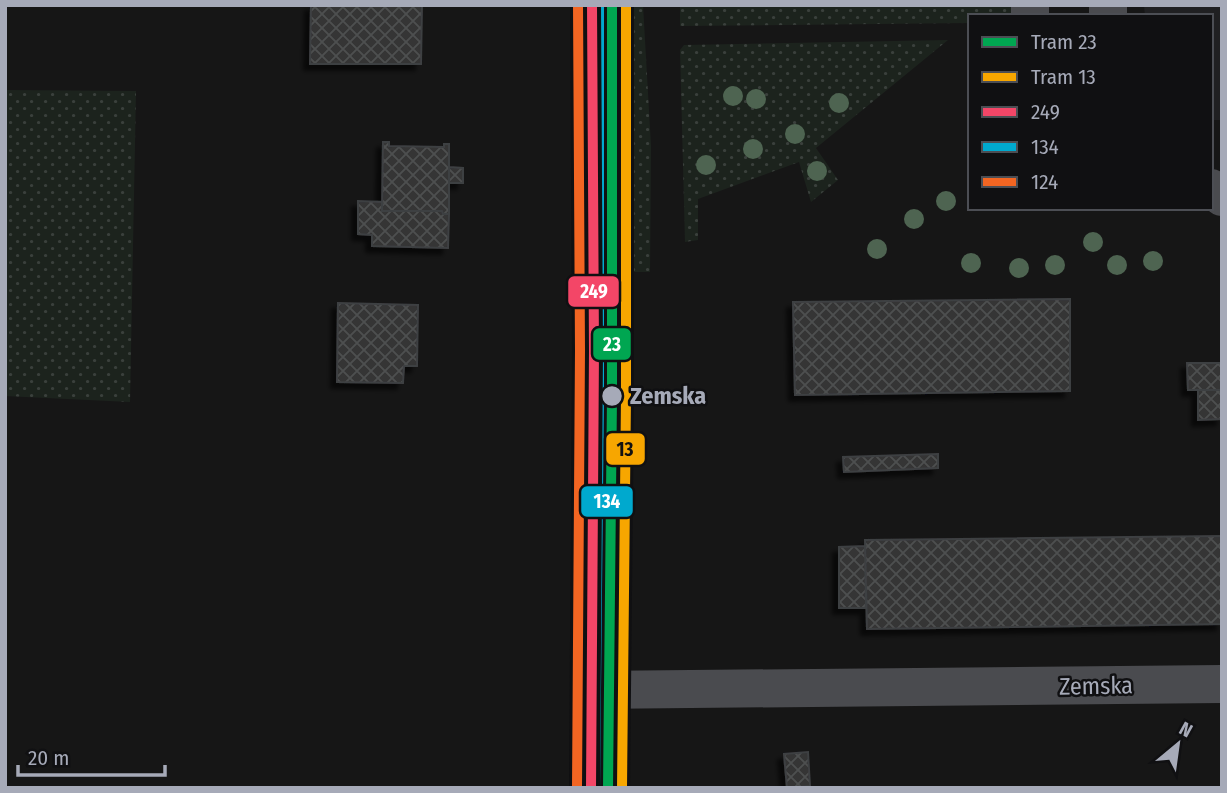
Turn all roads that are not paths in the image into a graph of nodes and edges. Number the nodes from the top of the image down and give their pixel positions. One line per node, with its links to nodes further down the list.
1 (592, 5): 3 (street)
2 (1222, 684): 3 (street, Zemska)
3 (592, 690): 4 (street)
4 (591, 788)

